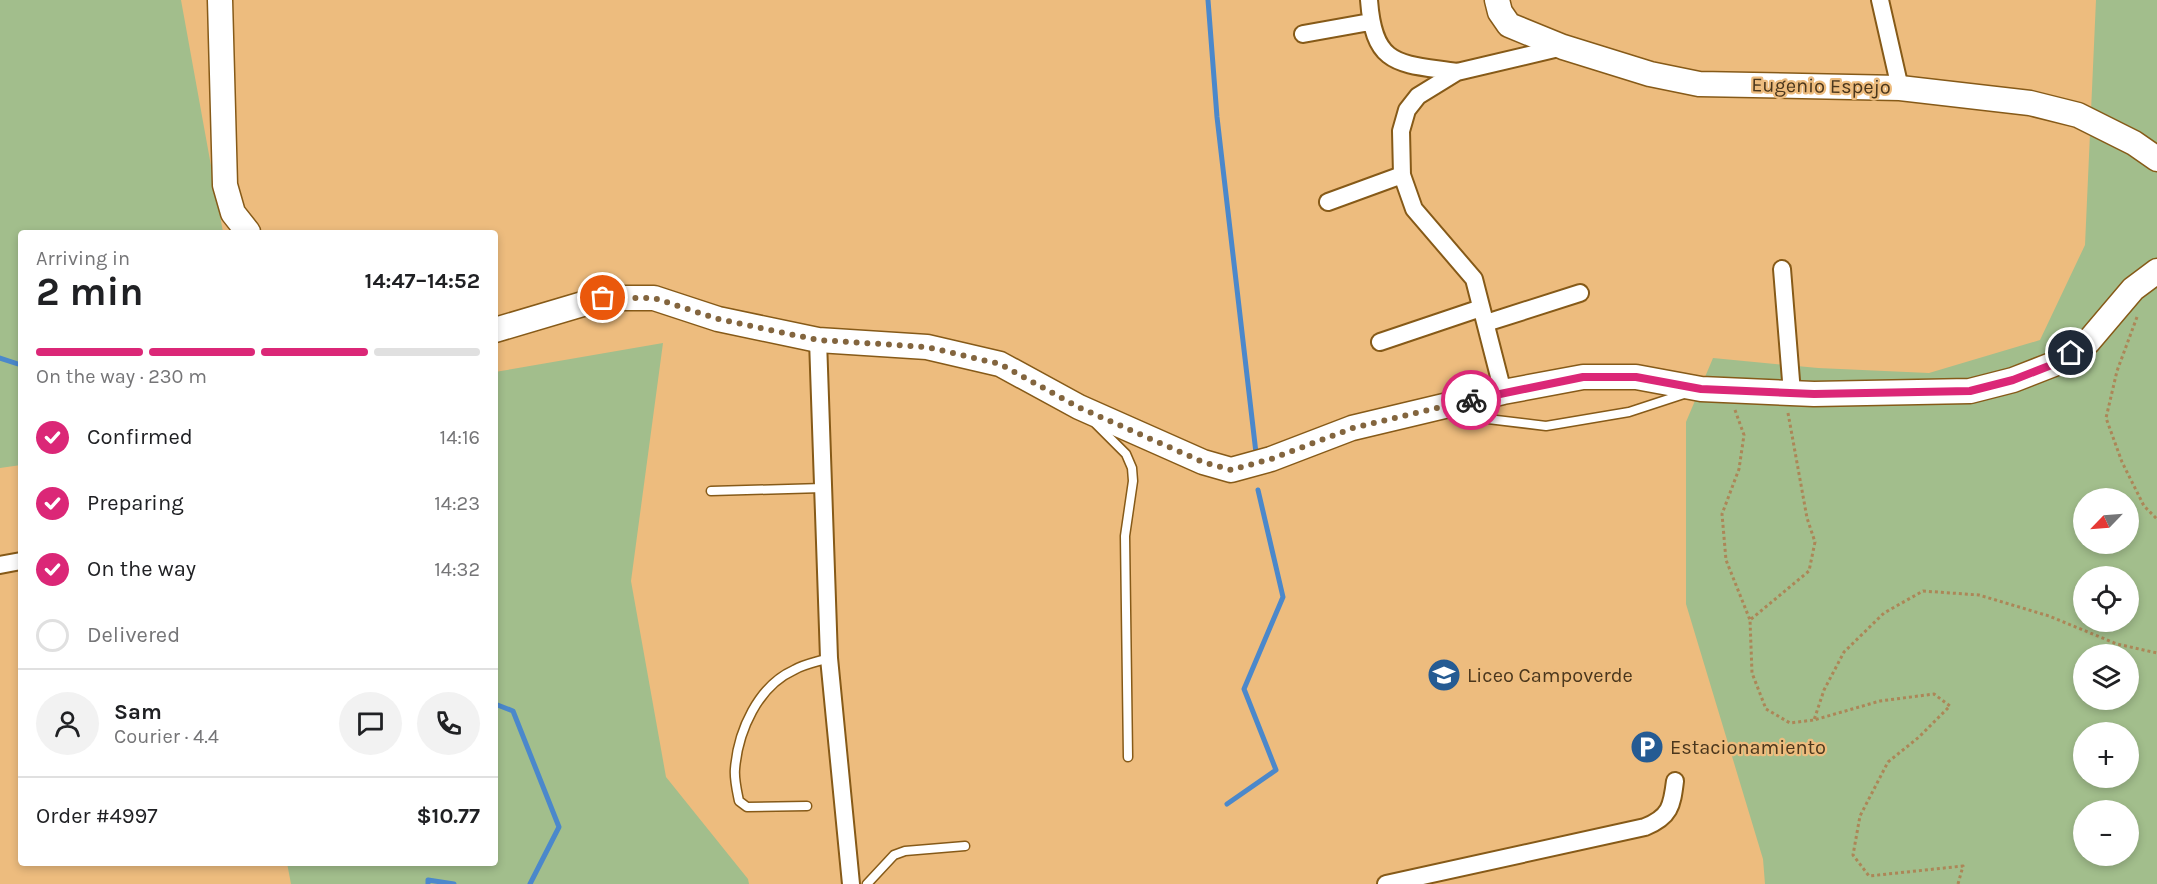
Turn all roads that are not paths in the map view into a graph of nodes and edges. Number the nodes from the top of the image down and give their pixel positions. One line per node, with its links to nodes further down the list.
1 (220, 0): 13 (street)
2 (1369, 0): 5 (street)
3 (1497, 0): 7 (street, Eugenio Espejo)
4 (1880, 0): 9 (street)
5 (1370, 22): 6 (street); 8 (street)
6 (1303, 34)
7 (1563, 47): 8 (street); 9 (street, Eugenio Espejo)
8 (1457, 72): 11 (street)
9 (1900, 88): 10 (street, Eugenio Espejo)
10 (2157, 159)
11 (1402, 175): 12 (street); 17 (street)
12 (1328, 202)
13 (246, 230)
14 (1782, 269): 23 (street)
15 (2157, 271): 23 (street)
16 (1580, 293): 17 (street)
17 (1483, 315): 20 (street); 22 (street)
18 (498, 329): 19 (street)
19 (818, 340): 25 (street); 26 (street)
20 (1380, 342)
21 (1701, 389): 22 (street); 23 (street); 24 (lane)
22 (1503, 392): 24 (street)
23 (1788, 393)
24 (1449, 405): 25 (street)
25 (1078, 407): 31 (lane)
26 (823, 488): 27 (lane); 30 (street)
27 (711, 491)
28 (18, 562): 29 (street)
29 (0, 565)
30 (829, 658): 33 (lane); 35 (street)
31 (1128, 756)
32 (1675, 781): 37 (street)
33 (807, 806)
34 (965, 846): 36 (lane)
35 (850, 884)
36 (867, 884)
37 (1386, 884)

